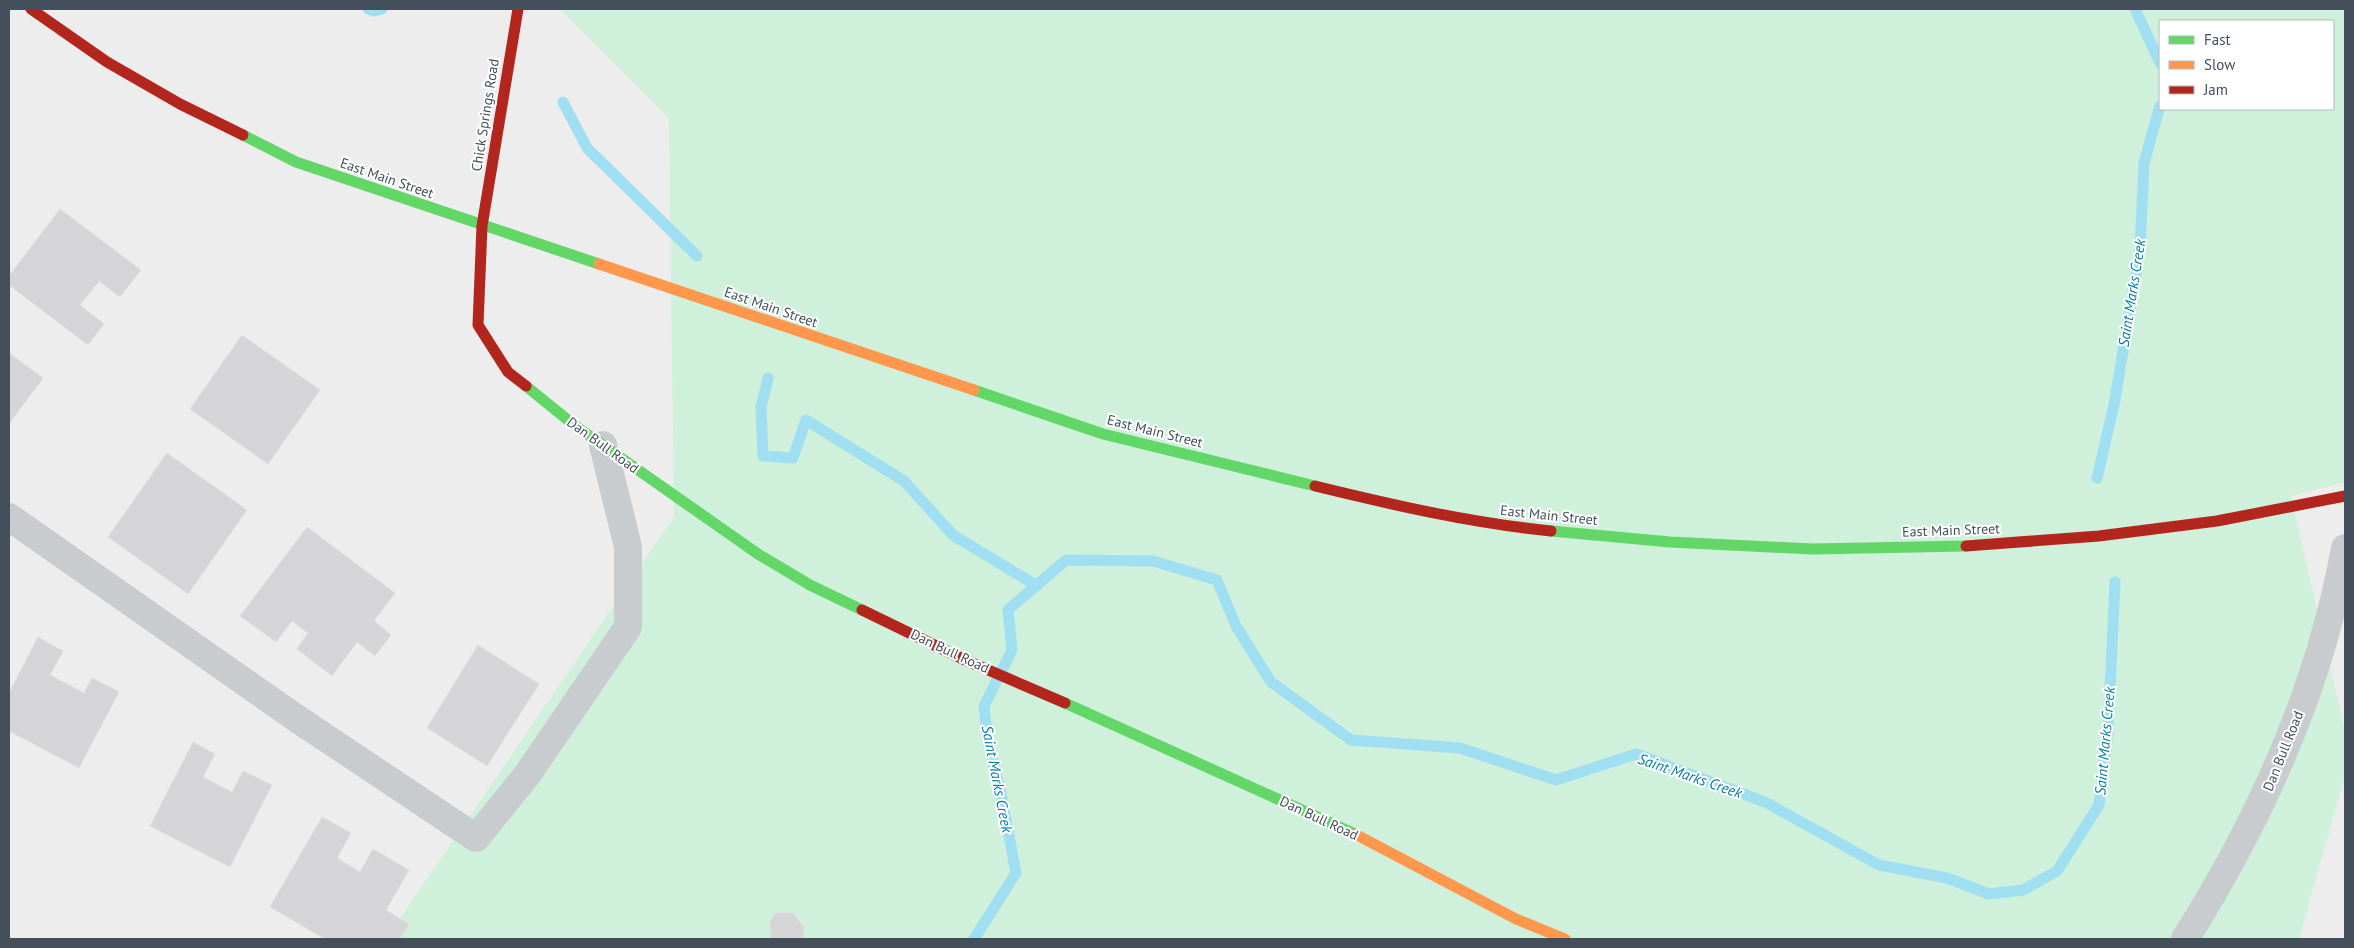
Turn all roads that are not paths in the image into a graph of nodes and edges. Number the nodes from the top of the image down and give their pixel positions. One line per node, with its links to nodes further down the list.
1 (31, 9): 3 (street, East Main Street)
2 (518, 9): 3 (street, Chick Springs Road)
3 (482, 226): 4 (street, Dan Bull Road); 5 (street, East Main Street)
4 (603, 445): 6 (street); 8 (street, Dan Bull Road)
5 (2345, 496)
6 (9, 517)
7 (2345, 548): 9 (street, Dan Bull Road)
8 (1564, 939)
9 (2185, 939)

